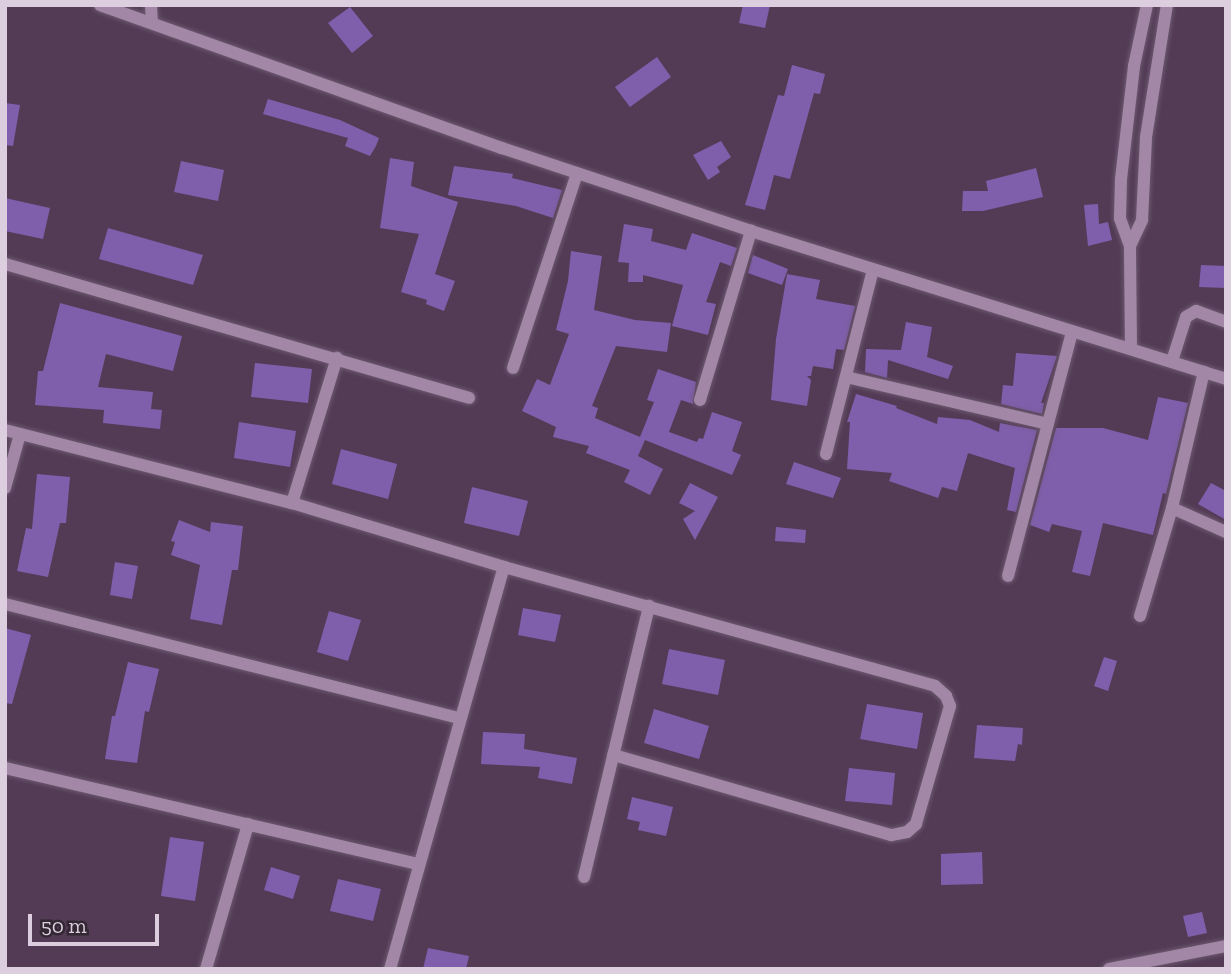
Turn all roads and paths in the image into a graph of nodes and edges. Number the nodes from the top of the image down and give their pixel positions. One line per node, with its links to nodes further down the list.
1 (100, 5): 5 (street)
2 (151, 5): 5 (street)
3 (1147, 5): 8 (street)
4 (1167, 5): 8 (street)
5 (152, 23): 6 (street)
6 (577, 173): 7 (street); 16 (street)
7 (751, 231): 10 (street); 21 (street)
8 (1130, 246): 13 (street)
9 (5, 264): 14 (street)
10 (873, 270): 12 (street); 18 (street)
11 (1226, 322): 15 (street)
12 (1072, 332): 13 (street); 22 (street)
13 (1131, 348): 15 (street)
14 (337, 358): 20 (street); 27 (street)
15 (1172, 361): 17 (street)
16 (513, 368)
17 (1204, 372): 19 (street); 28 (street)
18 (846, 377): 22 (street); 25 (street)
19 (1226, 378)
20 (469, 398)
21 (700, 400)
22 (1048, 425): 31 (street)
23 (5, 430): 24 (street)
24 (20, 434): 26 (street); 27 (street)
25 (826, 454)
26 (5, 488)
27 (292, 503): 30 (street)
28 (1172, 508): 29 (street); 34 (street)
29 (1226, 532)
30 (504, 567): 33 (street); 35 (street)
31 (1008, 576)
32 (5, 604): 35 (street)
33 (649, 606): 36 (street); 36 (street)
34 (1140, 616)
35 (459, 718): 39 (street)
36 (613, 755): 40 (street)
37 (5, 768): 38 (street)
38 (248, 824): 39 (street); 42 (street)
39 (419, 864): 43 (street)
40 (583, 877)
41 (1226, 946): 44 (street)
42 (206, 969)
43 (390, 969)
44 (1109, 969)

